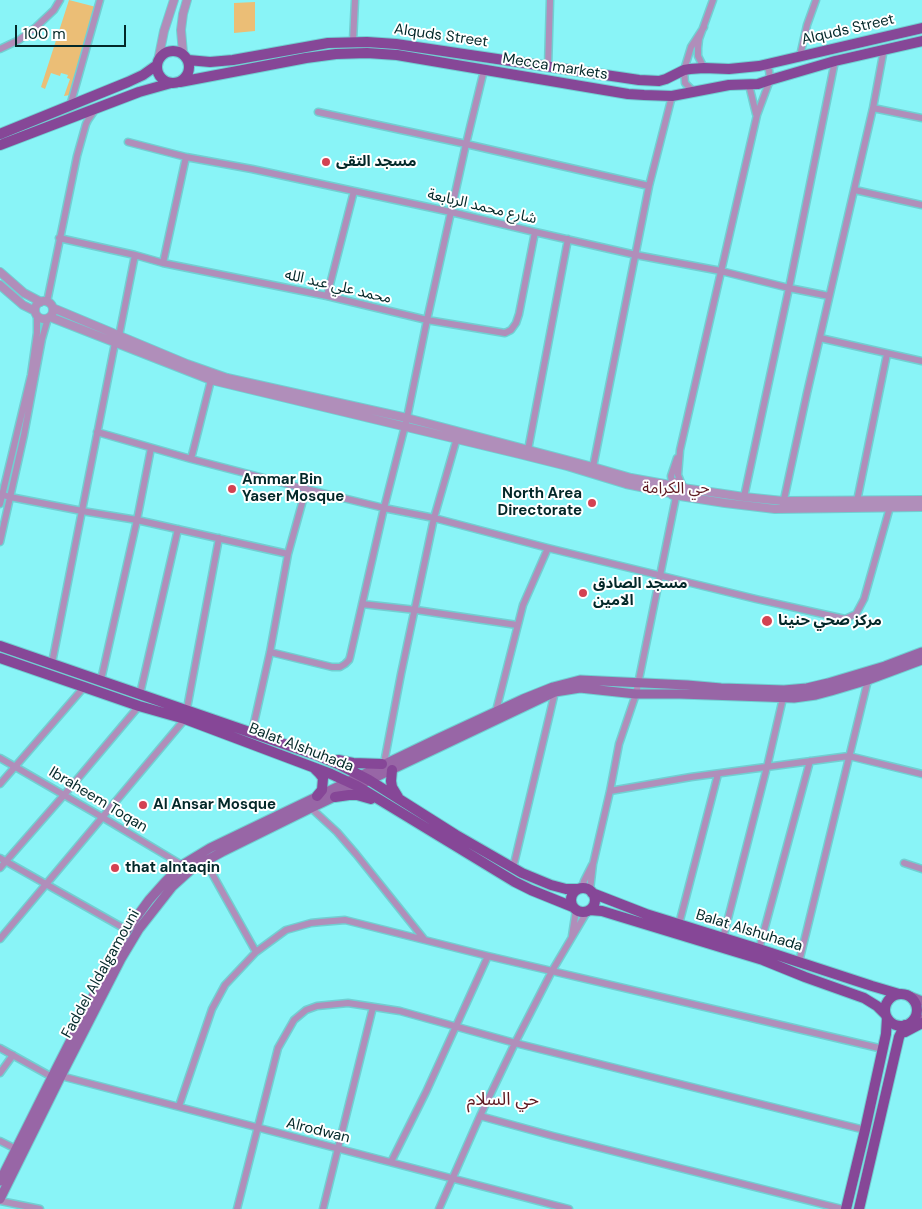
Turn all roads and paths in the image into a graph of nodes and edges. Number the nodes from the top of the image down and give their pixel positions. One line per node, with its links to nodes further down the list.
1 (60, 0): 13 (street)
2 (100, 0): 29 (street)
3 (174, 0): 18 (street)
4 (187, 0): 16 (street)
5 (355, 0): 11 (street)
6 (550, 0): 20 (street)
7 (713, 0): 9 (street)
8 (816, 0): 15 (street)
9 (704, 27): 21 (street); 23 (street)
10 (922, 28): 15 (main road, Alquds Street)
11 (353, 41): 16 (main road, Alquds Street); 20 (main road, Alquds Street)
12 (922, 41): 14 (main road, Mecca markets)
13 (0, 49)
14 (884, 49): 17 (main road, Mecca markets); 31 (street)
15 (800, 56): 19 (main road, Alquds Street)
16 (186, 57): 18 (main road); 25 (main road)
17 (835, 62): 24 (main road, Mecca markets); 54 (street)
18 (157, 63): 25 (main road); 29 (main road)
19 (765, 64): 21 (main road, Alquds Street); 24 (street)
20 (548, 67): 23 (main road, Alquds Street)
21 (704, 68): 23 (main road, Alquds Street)
22 (484, 70): 25 (main road, Mecca markets); 28 (main road, Mecca markets); 37 (street)
23 (684, 70): 27 (street)
24 (770, 80): 26 (main road, Mecca markets); 33 (street)
25 (176, 82): 30 (main road)
26 (749, 85): 27 (main road, Mecca markets); 33 (street)
27 (694, 92): 28 (main road, Mecca markets)
28 (672, 96): 40 (street)
29 (70, 106): 35 (main road)
30 (99, 107): 38 (main road); 46 (street)
31 (873, 108): 34 (street); 41 (street)
32 (318, 112): 37 (street)
33 (757, 116): 51 (street)
34 (922, 118)
35 (0, 134)
36 (128, 142): 39 (street, شارع محمد الربابعة)
37 (466, 144): 40 (street); 44 (street)
38 (0, 145)
39 (186, 157): 42 (street, شارع محمد الربابعة); 50 (street)
40 (649, 186): 49 (street)
41 (855, 190): 43 (street); 56 (street)
42 (354, 191): 44 (street, شارع محمد الربابعة); 55 (street)
43 (922, 205)
44 (451, 212): 45 (street, شارع محمد الربابعة); 61 (street)
45 (535, 232): 47 (street, شارع محمد الربابعة); 61 (street, محمد علي عبد الله)
46 (60, 238): 48 (street, محمد علي عبد الله); 57 (street)
47 (568, 239): 49 (street, شارع محمد الربابعة); 72 (street)
48 (135, 255): 50 (street, محمد علي عبد الله); 63 (street)
49 (636, 255): 51 (street, شارع محمد الربابعة); 75 (street)
50 (164, 263): 55 (street, محمد علي عبد الله)
51 (721, 270): 54 (street, شارع محمد الربابعة); 73 (street)
52 (0, 272): 57 (street)
53 (0, 285): 59 (street)
54 (789, 288): 56 (street, شارع محمد الربابعة); 80 (street)
55 (327, 296): 61 (street, محمد علي عبد الله)
56 (829, 296): 62 (street)
57 (44, 302): 58 (street); 59 (street)
58 (53, 308): 60 (street); 63 (street)
59 (36, 314): 60 (street); 78 (street)
60 (49, 318): 63 (street); 79 (street)
61 (426, 320): 67 (street)
62 (820, 338): 64 (street); 84 (street)
63 (117, 340): 66 (street); 67 (street); 69 (street)
64 (887, 354): 65 (street); 81 (street)
65 (922, 361)
66 (211, 380): 68 (street); 74 (street)
67 (407, 418): 68 (street); 72 (street)
68 (404, 427): 70 (street); 87 (street)
69 (97, 432): 71 (street); 88 (street)
70 (457, 438): 77 (street); 89 (street)
71 (151, 448): 74 (street); 90 (street)
72 (528, 450): 75 (street)
73 (680, 450): 77 (street); 77 (street)
74 (191, 459): 76 (street)
75 (593, 467): 77 (street)
76 (306, 489): 87 (street); 95 (street)
77 (676, 490): 80 (street); 84 (street); 96 (street)
78 (1, 494): 79 (street); 83 (street)
79 (10, 497): 88 (street); 93 (street)
80 (744, 497): 84 (street)
81 (857, 500): 82 (street); 84 (street)
82 (922, 500)
83 (0, 504)
84 (783, 505): 85 (street)
85 (890, 507): 86 (street); 96 (street)
86 (922, 507)
87 (384, 508): 89 (street); 97 (street)
88 (82, 511): 90 (street); 105 (street)
89 (434, 518): 94 (street); 98 (street)
90 (137, 520): 91 (street); 106 (street)
91 (178, 529): 92 (street); 111 (street)
92 (219, 538): 95 (street); 116 (street)
93 (0, 542)
94 (548, 548): 96 (street); 99 (street)
95 (288, 554): 101 (street)
96 (659, 574): 108 (street)
97 (362, 604): 98 (street); 101 (street)
98 (416, 610): 99 (street); 123 (street)
99 (517, 625): 115 (street)
100 (0, 646): 105 (main road)
101 (270, 652): 117 (street)
102 (922, 652): 108 (main road)
103 (922, 660): 107 (main road)
104 (2, 661): 109 (main road, Balat Alshuhada)
105 (52, 663): 106 (main road)
106 (102, 680): 111 (main road)
107 (868, 680): 113 (main road); 119 (street)
108 (637, 683): 112 (street); 115 (main road)
109 (85, 686): 114 (main road, Balat Alshuhada); 124 (street)
110 (555, 692): 112 (main road); 123 (main road); 145 (street)
111 (140, 694): 116 (main road)
112 (636, 694): 113 (main road); 133 (street)
113 (783, 698): 125 (street)
114 (140, 706): 116 (main road, Balat Alshuhada); 134 (street)
115 (496, 711): 123 (main road)
116 (186, 715): 117 (main road); 122 (main road, Balat Alshuhada); 139 (street)
117 (252, 732): 118 (main road)
118 (316, 755): 123 (main road); 128 (main road)
119 (850, 756): 121 (street); 127 (street); 160 (street)
120 (0, 758): 124 (street, Ibraheem Toqan)
121 (810, 761): 125 (street); 157 (street)
122 (310, 765): 130 (main road, Balat Alshuhada); 135 (main road)
123 (386, 766): 128 (main road, Faddel Aldalgamouni); 129 (main road, Faddel Aldalgamouni); 137 (main road)
124 (16, 767): 131 (street); 134 (street, Ibraheem Toqan)
125 (767, 767): 126 (street); 153 (street)
126 (718, 774): 133 (street); 151 (street)
127 (922, 774)
128 (359, 775): 129 (main road); 130 (main road, Faddel Aldalgamouni)
129 (369, 780): 132 (main road, Faddel Aldalgamouni); 137 (main road)
130 (348, 781): 132 (main road, Balat Alshuhada); 135 (main road, Faddel Aldalgamouni)
131 (0, 784)
132 (357, 786): 136 (main road, Faddel Aldalgamouni); 137 (main road, Balat Alshuhada)
133 (610, 791): 148 (street)
134 (64, 795): 139 (street, Ibraheem Toqan); 140 (street)
135 (317, 796): 143 (main road, Faddel Aldalgamouni)
136 (335, 797): 137 (main road); 138 (main road, Faddel Aldalgamouni)
137 (398, 805): 145 (main road, Balat Alshuhada); 149 (main road, Balat Alshuhada)
138 (311, 808): 141 (main road, Faddel Aldalgamouni); 155 (street)
139 (102, 817): 143 (street, Ibraheem Toqan); 147 (street)
140 (3, 859): 144 (street); 147 (street)
141 (205, 861): 158 (street); 179 (main road, Faddel Aldalgamouni)
142 (904, 863): 146 (street)
143 (182, 865): 152 (main road, Faddel Aldalgamouni)
144 (0, 868)
145 (513, 868): 148 (main road, Balat Alshuhada)
146 (922, 869)
147 (46, 884): 152 (street); 154 (street)
148 (586, 890): 149 (main road); 150 (main road); 151 (main road, Balat Alshuhada)
149 (574, 908): 150 (main road); 156 (street)
150 (588, 911): 156 (street); 165 (main road, Balat Alshuhada)
151 (679, 924): 153 (main road, Balat Alshuhada)
152 (127, 930): 179 (main road, Faddel Aldalgamouni)
153 (722, 938): 157 (main road, Balat Alshuhada)
154 (0, 939)
155 (424, 939): 158 (street); 159 (street)
156 (571, 939): 161 (street)
157 (759, 949): 160 (main road, Balat Alshuhada)
158 (256, 952): 180 (street)
159 (488, 956): 161 (street); 171 (street)
160 (799, 962): 162 (main road, Balat Alshuhada)
161 (552, 971): 174 (street); 176 (street)
162 (880, 989): 163 (main road, Balat Alshuhada); 165 (main road)
163 (903, 994): 164 (main road, Balat Alshuhada); 167 (main road); 169 (main road)
164 (922, 1001)
165 (872, 1002): 167 (main road, Balat Alshuhada)
166 (374, 1006): 171 (street); 182 (street); 185 (street)
167 (886, 1016): 169 (main road); 172 (main road)
168 (922, 1019): 169 (main road)
169 (908, 1023): 173 (main road)
170 (922, 1023): 173 (main road)
171 (457, 1026): 174 (street); 187 (street)
172 (886, 1034): 173 (main road); 176 (main road)
173 (898, 1037): 198 (main road)
174 (515, 1043): 181 (street); 183 (street)
175 (0, 1048): 177 (street, Alrodwan)
176 (883, 1049): 183 (main road)
177 (13, 1055): 178 (street); 179 (street, Alrodwan)
178 (0, 1073)
179 (56, 1076): 180 (street, Alrodwan); 186 (main road, Faddel Aldalgamouni)
180 (179, 1106): 182 (street, Alrodwan)
181 (480, 1116): 188 (street); 196 (street)
182 (258, 1128): 185 (street, Alrodwan); 192 (street)
183 (865, 1130): 197 (main road)
184 (0, 1141): 186 (street)
185 (338, 1149): 187 (street, Alrodwan); 193 (street)
186 (19, 1151): 189 (main road, Faddel Aldalgamouni); 190 (main road, Faddel Aldalgamouni)
187 (391, 1162): 188 (street, Alrodwan)
188 (452, 1178): 194 (street); 195 (street, Alrodwan)
189 (0, 1181)
190 (0, 1200): 191 (street)
191 (40, 1209)
192 (237, 1209)
193 (323, 1209)
194 (439, 1209)
195 (569, 1209)
196 (842, 1209)
197 (846, 1209)
198 (859, 1209)

